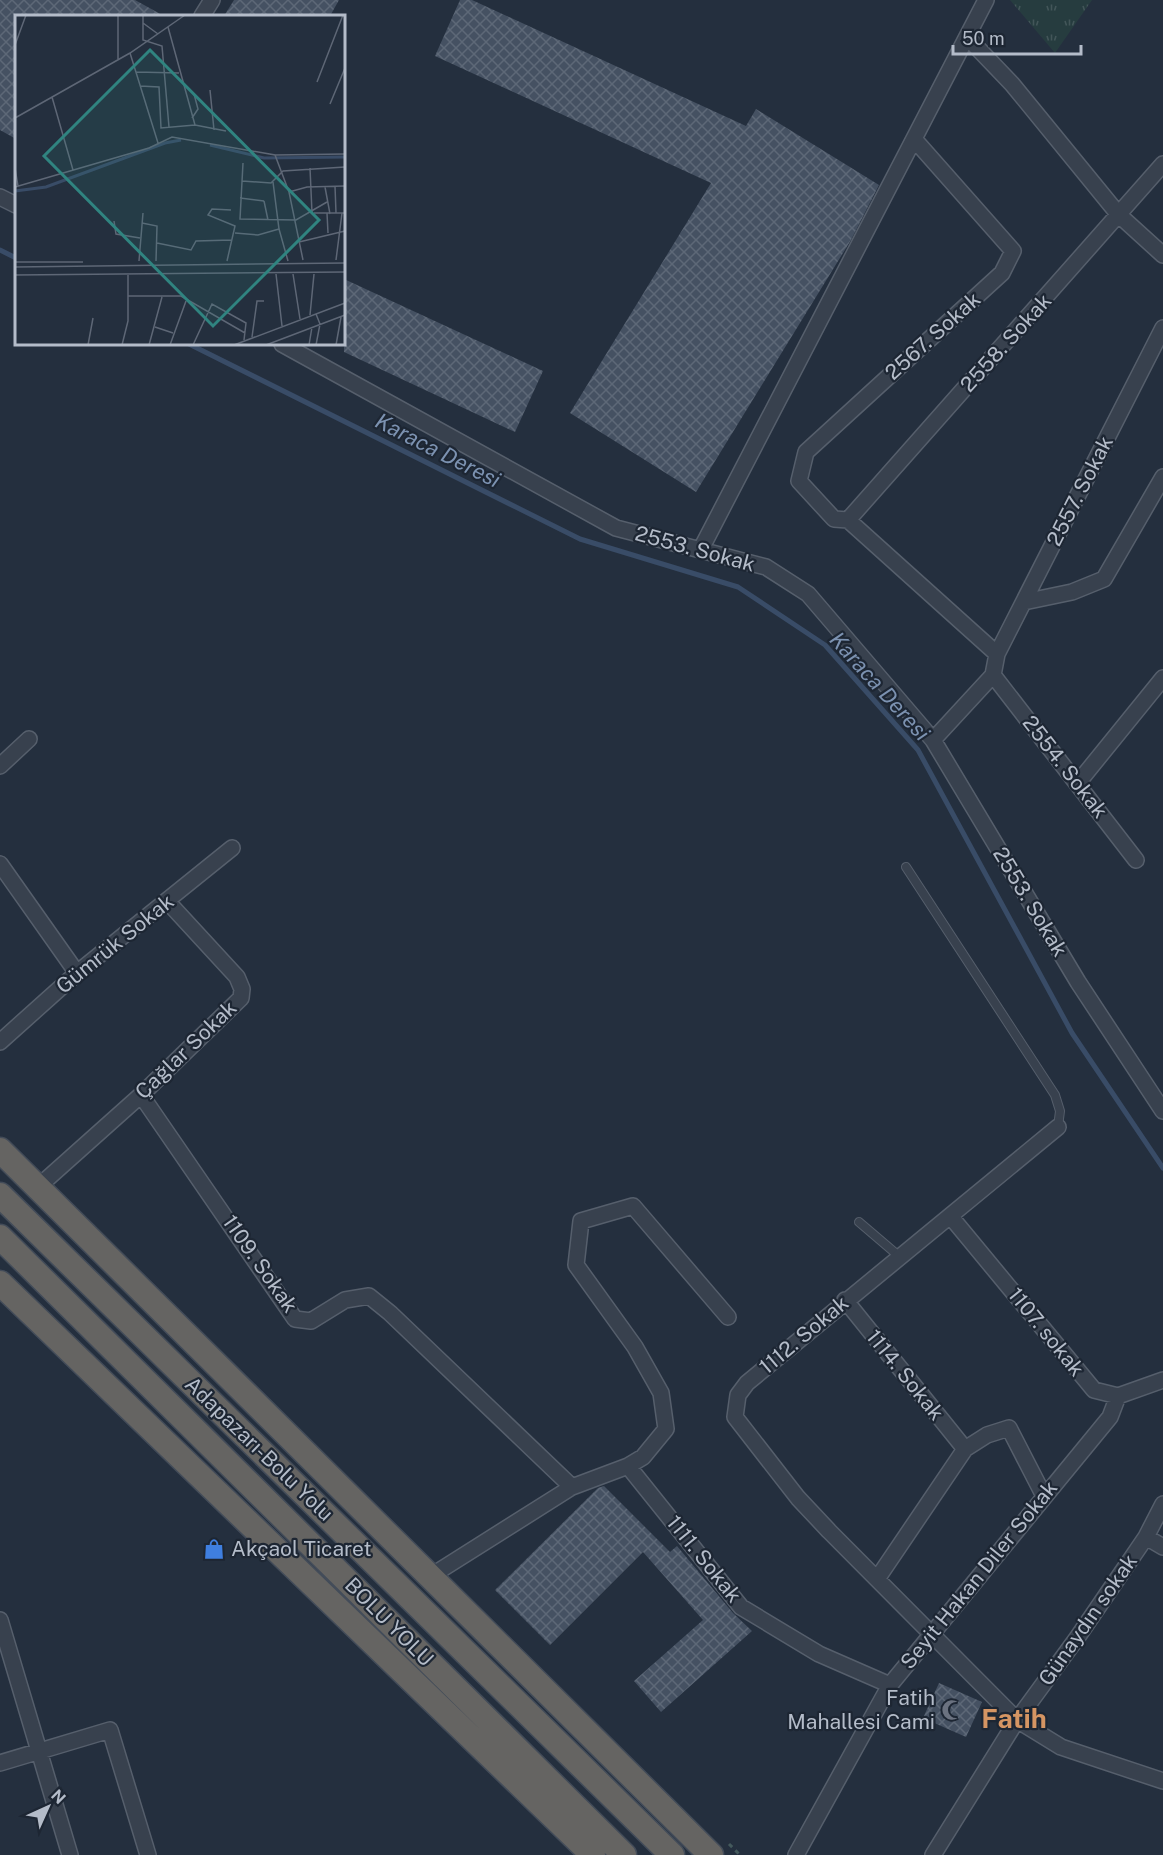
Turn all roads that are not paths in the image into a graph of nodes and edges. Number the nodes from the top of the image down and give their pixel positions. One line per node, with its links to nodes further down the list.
1 (212, 0): 3 (street)
2 (986, 0): 4 (street)
3 (203, 15)
4 (967, 37): 5 (street); 9 (street)
5 (914, 138): 14 (street, 2567. Sokak); 15 (street)
6 (1163, 164): 9 (street, 2558. Sokak)
7 (0, 197): 8 (street)
8 (15, 204)
9 (1119, 215): 10 (street); 14 (street, 2558. Sokak)
10 (1163, 255)
11 (1163, 328): 16 (street, 2557. Sokak)
12 (284, 345): 15 (street, 2553. Sokak)
13 (1163, 477): 16 (street)
14 (848, 520): 17 (street)
15 (701, 549): 21 (street, 2553. Sokak)
16 (1024, 602): 17 (street, 2557. Sokak)
17 (998, 654): 18 (street)
18 (993, 675): 21 (street); 23 (street, 2554. Sokak)
19 (1163, 678): 23 (street)
20 (29, 739): 22 (street)
21 (933, 740): 32 (street, 2553. Sokak)
22 (0, 766)
23 (1077, 784): 25 (street, 2554. Sokak)
24 (232, 849): 28 (street, Gümrük Sokak)
25 (1136, 860)
26 (0, 864): 29 (street)
27 (906, 867): 33 (lane)
28 (167, 901): 29 (street, Gümrük Sokak); 31 (street, Çağlar Sokak)
29 (77, 973): 30 (street, Gümrük Sokak)
30 (0, 1042)
31 (141, 1095): 35 (street, Çağlar Sokak); 48 (street, 1109. Sokak)
32 (1163, 1111)
33 (1058, 1126): 37 (street, 1112. Sokak)
34 (0, 1150): 35 (highway)
35 (38, 1187): 53 (highway)
36 (0, 1195): 67 (highway, Adapazarı-Bolu Yolu)
37 (951, 1217): 40 (street, 1112. Sokak); 45 (street, 1107. sokak)
38 (860, 1222): 40 (lane)
39 (0, 1237): 66 (highway, BOLU YOLU)
40 (900, 1257): 42 (street, 1112. Sokak)
41 (5, 1291): 65 (highway)
42 (845, 1300): 46 (street, 1114. Sokak); 54 (street, 1112. Sokak)
43 (728, 1317): 47 (street)
44 (1163, 1380): 45 (street)
45 (1118, 1396): 49 (street, Seyit Hakan Diler Sokak)
46 (965, 1449): 49 (street); 54 (street)
47 (628, 1466): 48 (street); 57 (street, 1111. Sokak)
48 (572, 1486): 53 (street)
49 (1044, 1496): 56 (street, Seyit Hakan Diler Sokak)
50 (1163, 1504): 51 (street, Günaydın sokak)
51 (1146, 1537): 52 (street); 58 (street, Günaydın sokak)
52 (1163, 1547)
53 (432, 1576): 62 (highway)
54 (877, 1579): 56 (street, 1112. Sokak)
55 (0, 1620): 59 (street)
56 (931, 1632): 57 (street, Seyit Hakan Diler Sokak); 58 (street, 1112. Sokak)
57 (890, 1685): 68 (street, Seyit Hakan Diler Sokak)
58 (1017, 1720): 61 (street, 1112. Sokak); 69 (street, Günaydın sokak)
59 (40, 1753): 60 (street); 63 (street); 64 (street)
60 (0, 1763)
61 (1161, 1780)
62 (720, 1850)
63 (70, 1855)
64 (148, 1855)
65 (593, 1855)
66 (624, 1855)
67 (672, 1855)
68 (796, 1855)
69 (933, 1855)

